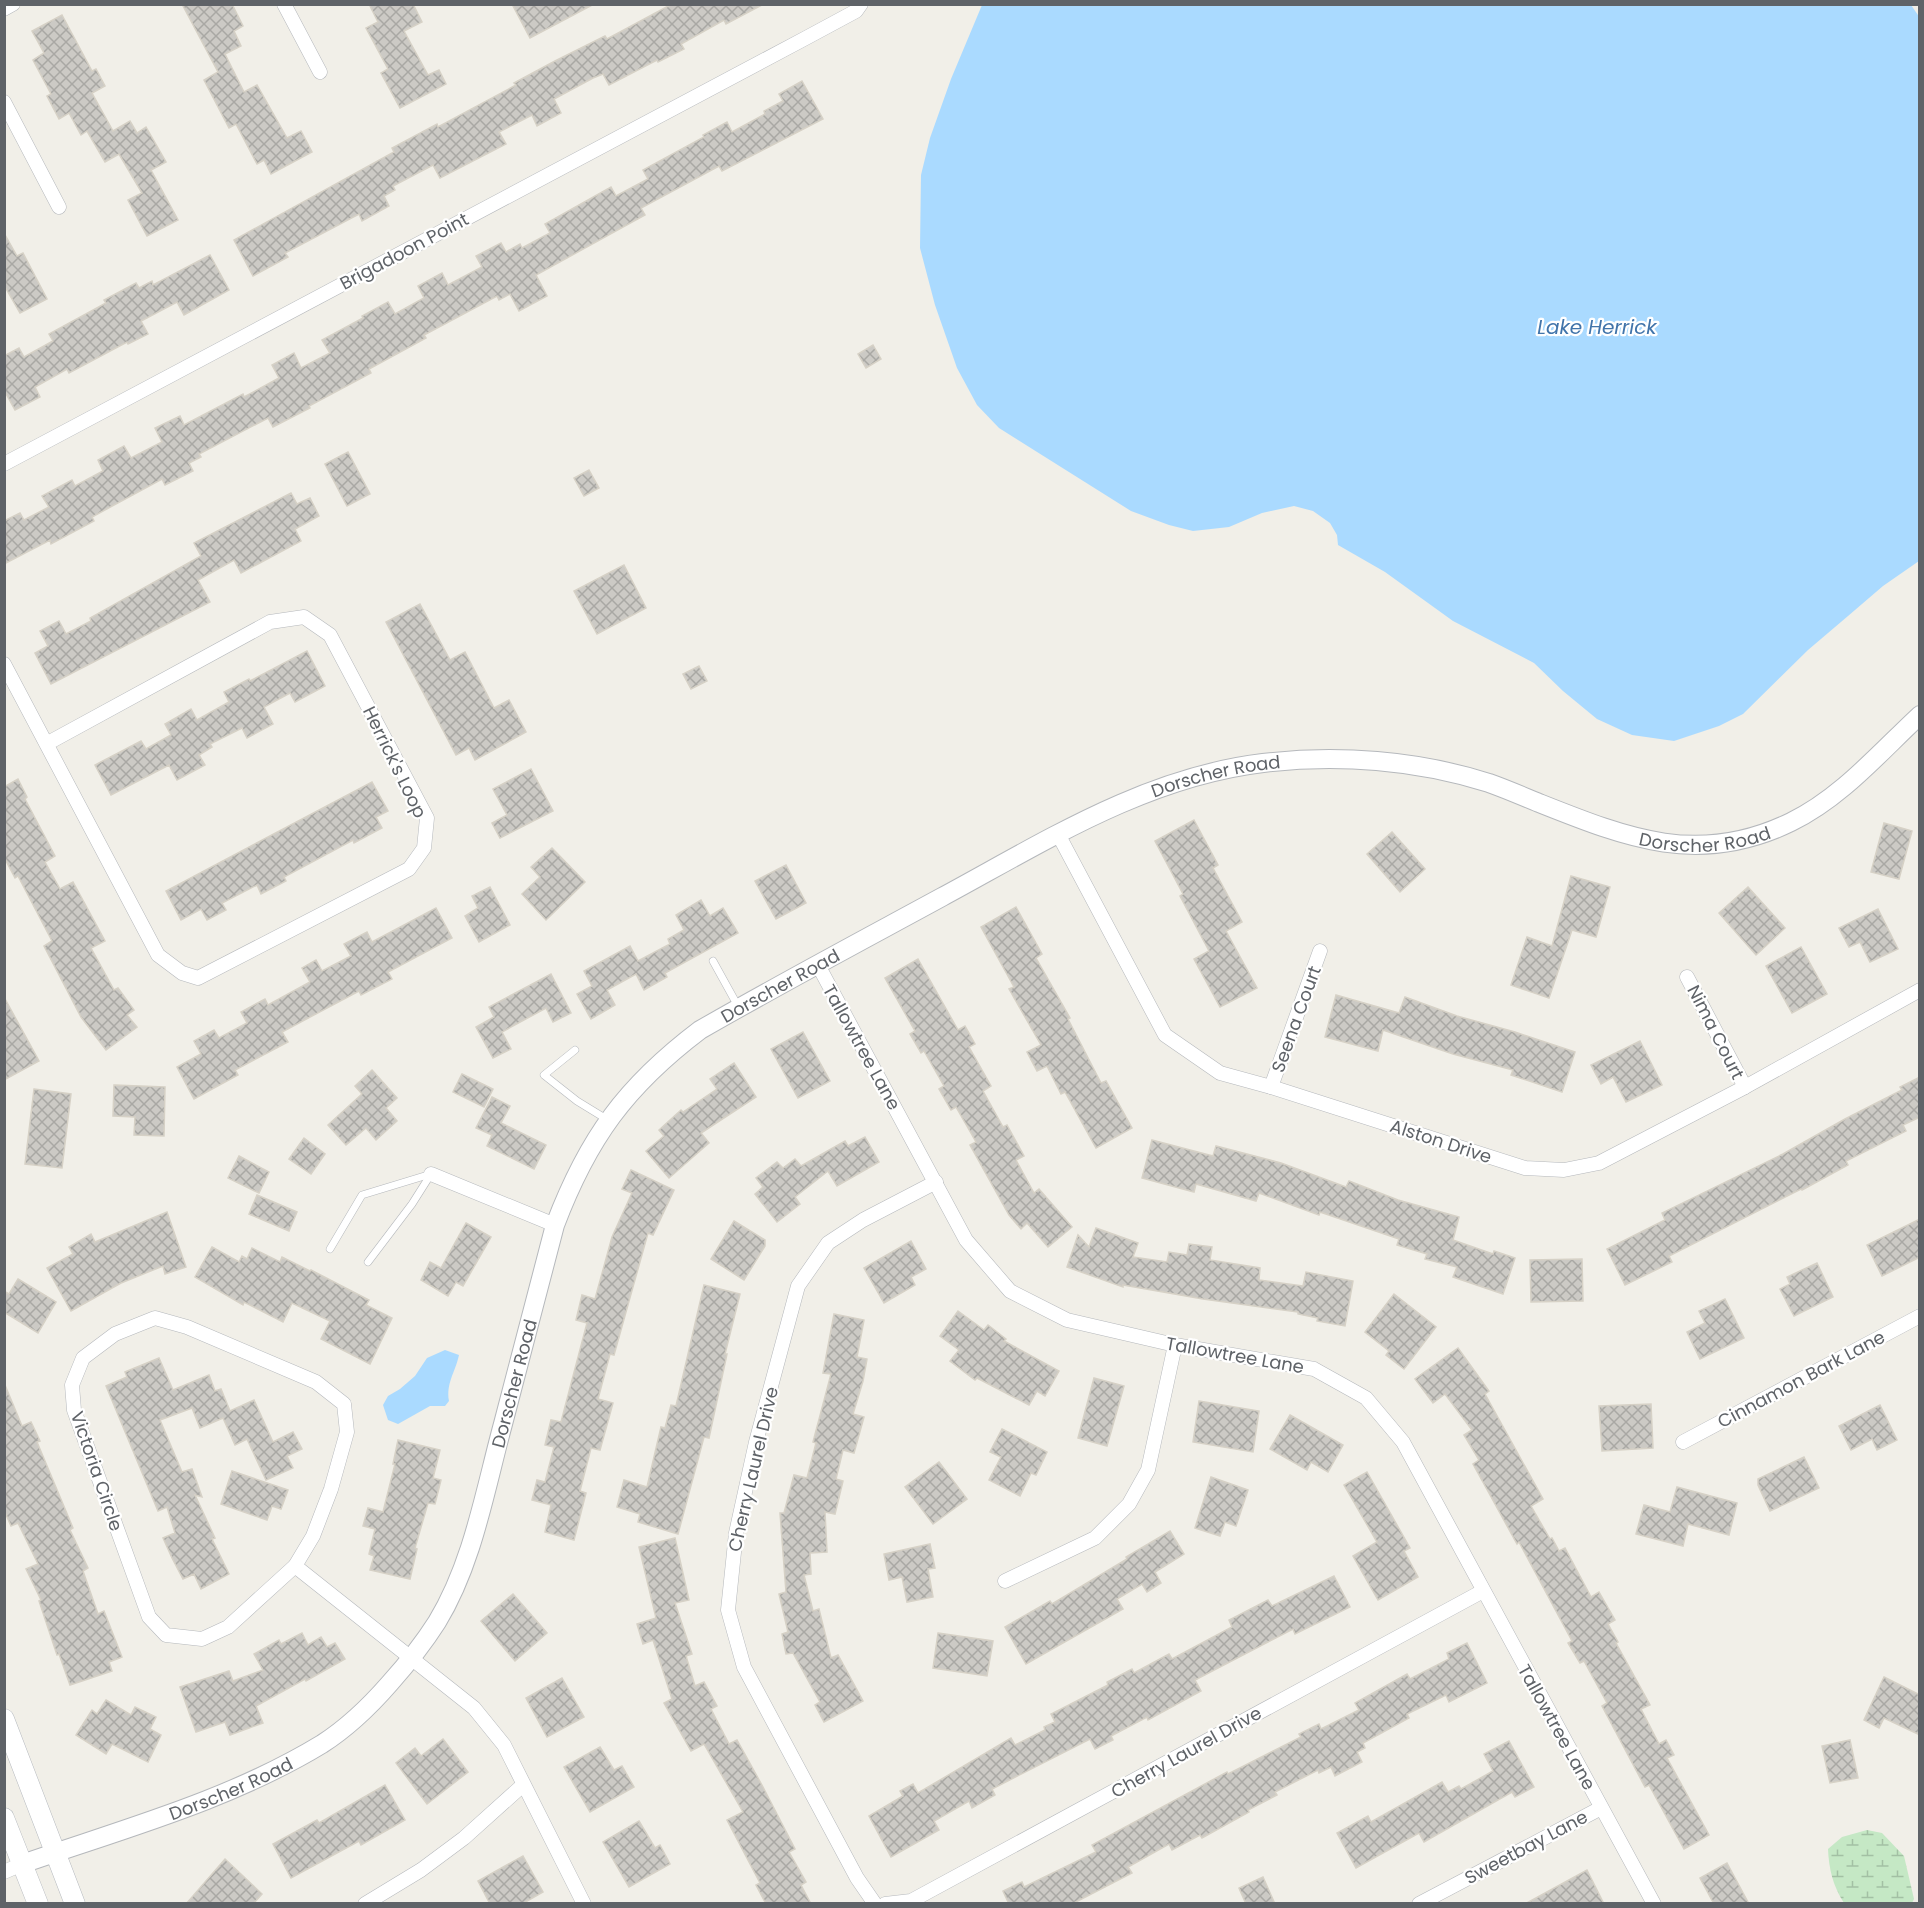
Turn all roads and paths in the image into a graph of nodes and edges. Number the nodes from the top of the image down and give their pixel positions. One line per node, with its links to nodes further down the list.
1 (13, 4): 4 (street)
2 (284, 4): 5 (street)
3 (861, 4): 8 (street, Brigadoon Point)
4 (4, 9)
5 (320, 72)
6 (4, 102): 7 (street)
7 (59, 207)
8 (4, 464)
9 (4, 664): 11 (street, Herrick's Loop)
10 (1920, 715): 12 (street, Dorscher Road)
11 (48, 743): 11 (street, Herrick's Loop)
12 (1058, 834): 15 (street, Dorscher Road); 20 (street, Alston Drive)
13 (1320, 951): 20 (street, Seena Court)
14 (713, 961): 18 (lane)
15 (818, 965): 18 (street, Dorscher Road); 24 (street, Tallowtree Lane)
16 (1687, 977): 21 (street, Nima Court)
17 (1920, 990): 21 (street, Alston Drive)
18 (739, 1008): 22 (street, Dorscher Road)
19 (575, 1050): 22 (lane)
20 (1271, 1087): 21 (street, Alston Drive)
21 (1745, 1087)
22 (608, 1120): 25 (street, Dorscher Road)
23 (431, 1174): 25 (street); 26 (lane); 27 (lane)
24 (936, 1182): 29 (street, Tallowtree Lane); 45 (street, Cherry Laurel Drive)
25 (555, 1225): 34 (street, Dorscher Road)
26 (330, 1249)
27 (368, 1263)
28 (1920, 1316): 30 (street, Cinnamon Bark Lane)
29 (1175, 1345): 32 (street); 33 (street, Tallowtree Lane)
30 (1683, 1442)
31 (294, 1566): 31 (street, Victoria Circle); 34 (street)
32 (1005, 1581)
33 (1483, 1591): 37 (street, Tallowtree Lane); 46 (street, Cherry Laurel Drive)
34 (412, 1659): 36 (street); 39 (street, Dorscher Road)
35 (4, 1719): 39 (main road)
36 (523, 1785): 43 (street); 44 (street)
37 (1601, 1808): 47 (street, Sweetbay Lane); 48 (street, Tallowtree Lane)
38 (4, 1818): 40 (main road)
39 (55, 1853): 40 (street, Dorscher Road); 42 (main road)
40 (13, 1868): 41 (main road)
41 (38, 1904)
42 (75, 1904)
43 (365, 1904)
44 (584, 1904)
45 (875, 1904)
46 (885, 1904)
47 (1419, 1904)
48 (1654, 1904)

